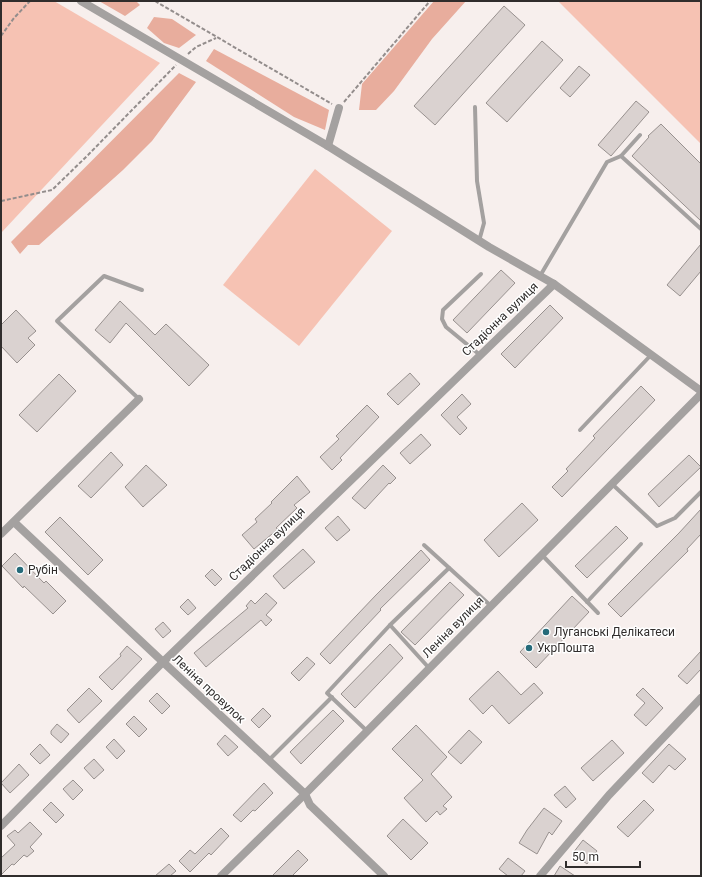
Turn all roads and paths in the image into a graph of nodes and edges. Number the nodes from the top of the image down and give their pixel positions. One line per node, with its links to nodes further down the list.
1 (30, 1): 5 (path)
2 (81, 1): 7 (street)
3 (155, 1): 6 (path)
4 (430, 1): 9 (path)
5 (1, 36)
6 (216, 38): 7 (path); 9 (path)
7 (182, 60): 11 (street); 13 (path)
8 (475, 107): 15 (lane)
9 (339, 108): 11 (street)
10 (640, 135): 12 (lane)
11 (328, 146): 15 (street)
12 (621, 156): 14 (lane); 17 (lane)
13 (1, 201)
14 (701, 229)
15 (479, 241): 17 (street)
16 (481, 274): 20 (lane)
17 (540, 276): 18 (street)
18 (554, 284): 20 (street, Стадіонна вулиця); 21 (street)
19 (142, 290): 24 (lane)
20 (480, 355): 38 (street, Стадіонна вулиця)
21 (651, 355): 22 (street); 25 (lane)
22 (701, 391)
23 (701, 394): 26 (street, Леніна вулиця)
24 (139, 399): 28 (street)
25 (580, 430)
26 (612, 484): 27 (lane); 32 (street, Леніна вулиця)
27 (701, 492)
28 (14, 522): 29 (street); 38 (street, Леніна провулок)
29 (1, 534)
30 (641, 544): 34 (lane)
31 (424, 545): 33 (lane)
32 (542, 555): 34 (lane); 35 (street, Леніна вулиця)
33 (449, 568): 35 (lane); 37 (lane)
34 (587, 602): 36 (lane)
35 (491, 606): 39 (street, Леніна вулиця)
36 (598, 613)
37 (390, 625): 39 (lane); 40 (lane)
38 (163, 662): 43 (street, Леніна провулок); 45 (street, Стадіонна вулиця)
39 (430, 668): 42 (street, Леніна вулиця)
40 (332, 697): 42 (lane); 43 (lane)
41 (701, 698): 48 (street)
42 (367, 731): 44 (street, Леніна вулиця)
43 (269, 760): 44 (street, Леніна провулок)
44 (306, 794): 46 (street, Леніна вулиця); 47 (street, Леніна провулок)
45 (1, 826)
46 (221, 876)
47 (384, 876)
48 (540, 876)

